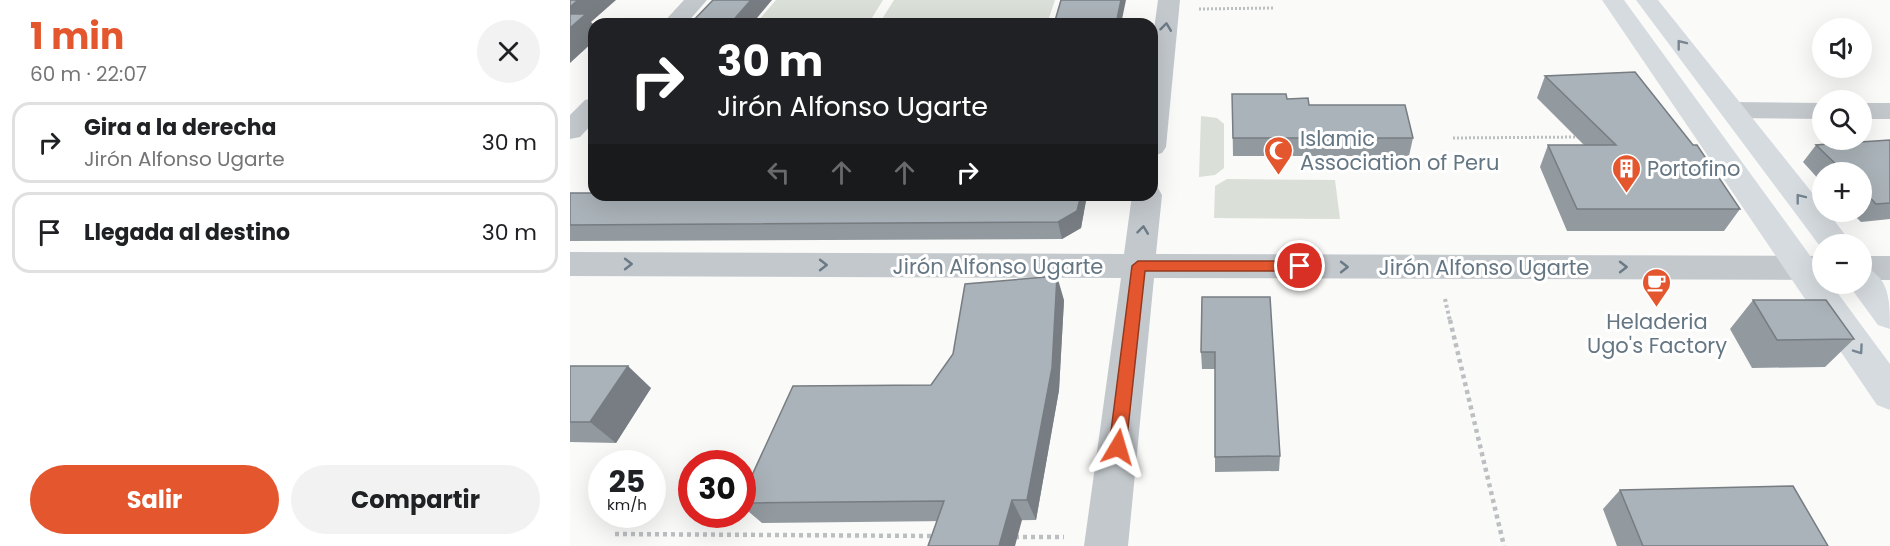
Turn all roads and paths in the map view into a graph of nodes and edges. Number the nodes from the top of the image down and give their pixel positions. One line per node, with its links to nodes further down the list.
1 (696, 0): 6 (street)
2 (1613, 0): 19 (main road)
3 (1647, 0): 8 (main road, one-way to 3)
4 (1169, 5): 5 (path); 7 (street, one-way to 4)
5 (1273, 8)
6 (679, 18)
7 (1158, 97)
8 (1732, 110): 9 (street); 15 (main road, one-way to 8)
9 (1812, 111)
10 (1872, 111): 11 (street)
11 (1890, 111)
12 (1581, 137): 13 (path)
13 (1453, 138)
14 (1146, 201): 17 (street, one-way to 14)
15 (1828, 234)
16 (570, 264): 17 (street, Jirón Alfonso Ugarte, one-way to 17)
17 (1138, 266): 18 (street, Jirón Alfonso Ugarte, one-way to 18); 29 (street)
18 (1438, 267): 19 (street, Jirón Alfonso Ugarte, one-way to 19); 30 (path)
19 (1812, 268)
20 (1872, 268): 21 (street)
21 (1890, 268)
22 (1872, 291): 24 (main road)
23 (1828, 294): 25 (main road, one-way to 25)
24 (1890, 315)
25 (1890, 394)
26 (615, 534): 27 (path)
27 (939, 536)
28 (1011, 537): 29 (path)
29 (1107, 542)
30 (1504, 546)

